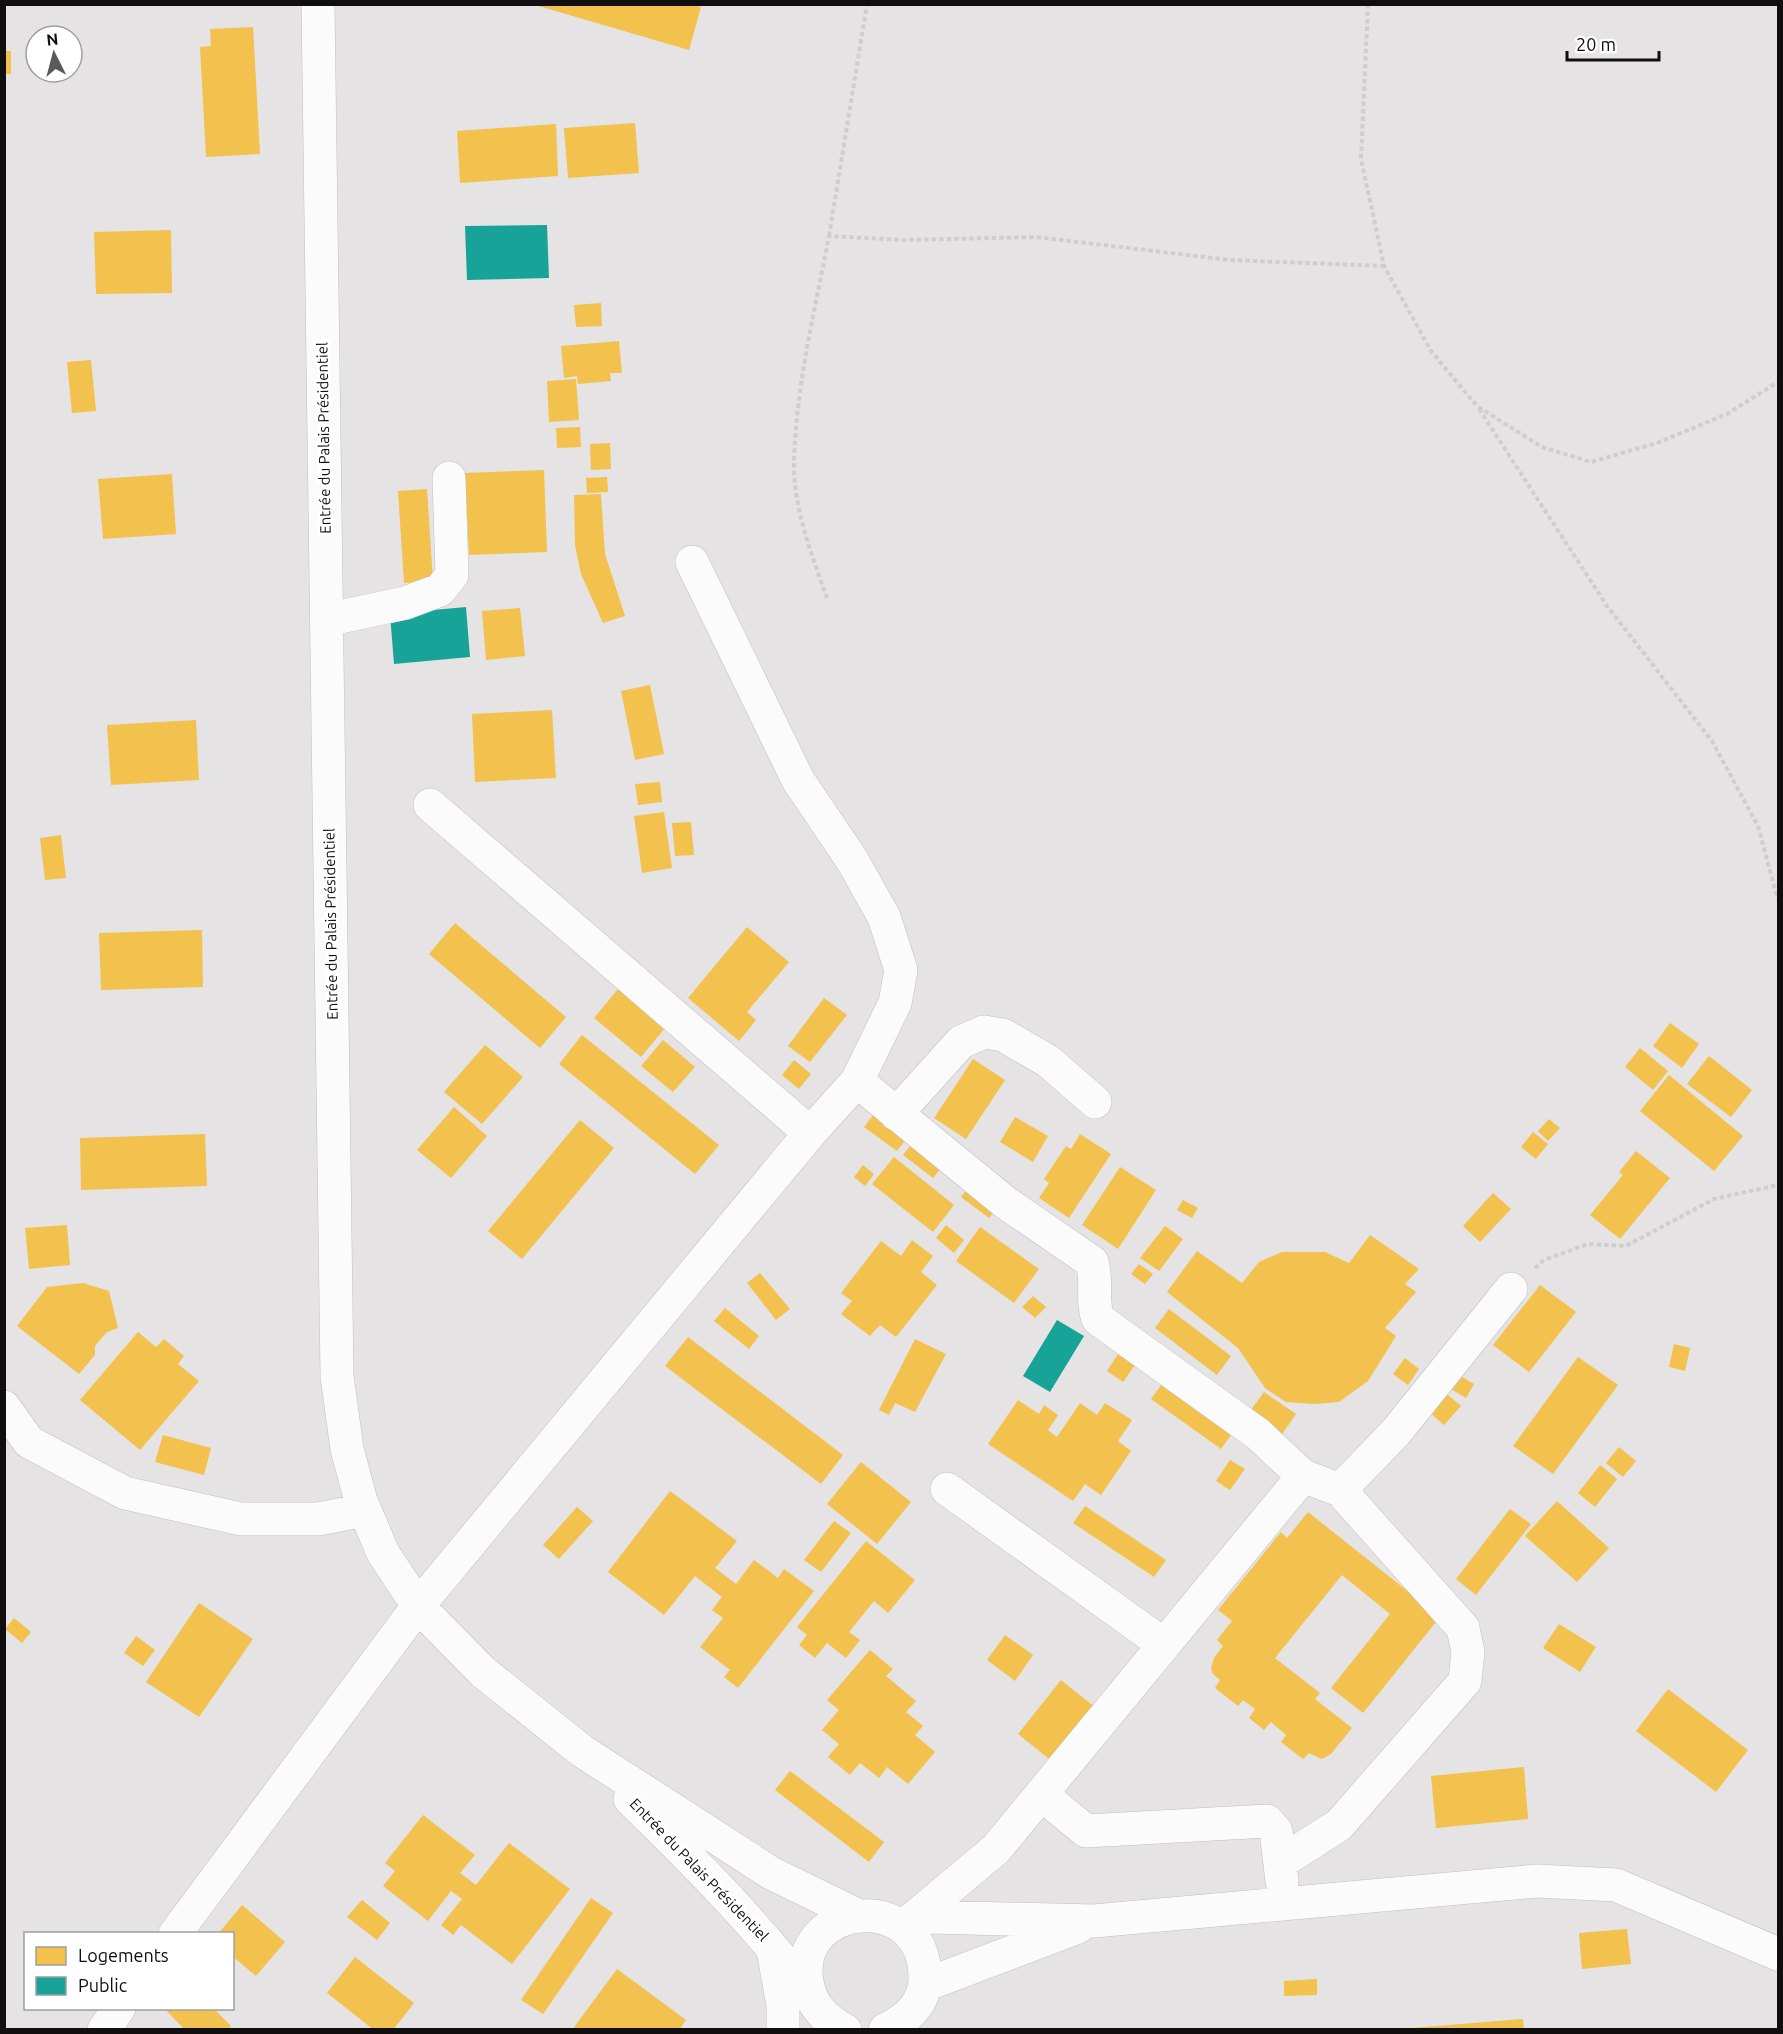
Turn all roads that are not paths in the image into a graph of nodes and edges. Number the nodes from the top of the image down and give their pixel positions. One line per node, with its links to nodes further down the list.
1 (318, 4): 4 (street, Entrée du Palais Présidentiel)
2 (448, 478): 4 (street)
3 (692, 562): 6 (street)
4 (326, 620): 15 (street, Entrée du Palais Présidentiel)
5 (430, 805): 9 (street)
6 (857, 1081): 8 (street); 9 (street)
7 (1095, 1102): 8 (street)
8 (896, 1114): 12 (street)
9 (810, 1133): 16 (street)
10 (1511, 1289): 14 (street)
11 (4, 1407): 15 (street)
12 (1303, 1476): 14 (street); 17 (street)
13 (947, 1489): 17 (street)
14 (1340, 1490): 20 (street)
15 (364, 1510): 16 (street, Entrée du Palais Présidentiel)
16 (418, 1606): 18 (street, Entrée du Palais Présidentiel); 25 (street)
17 (1163, 1644): 19 (street)
18 (582, 1751): 22 (street, Entrée du Palais Présidentiel); 26 (street, Entrée du Palais Présidentiel)
19 (1041, 1794): 20 (street); 24 (street)
20 (1281, 1862): 21 (street)
21 (1283, 1904): 23 (street); 27 (street)
22 (857, 1915): 24 (street); 29 (street)
23 (1094, 1921): 24 (street); 28 (street)
24 (903, 1927): 28 (street)
25 (176, 1932)
26 (772, 1945): 29 (street, Entrée du Palais Présidentiel); 33 (street)
27 (1779, 1954)
28 (925, 1986): 31 (street)
29 (809, 1994): 34 (street, Entrée du Palais Présidentiel)
30 (118, 2010): 32 (street)
31 (898, 2027)
32 (104, 2030)
33 (783, 2030)
34 (844, 2030)

